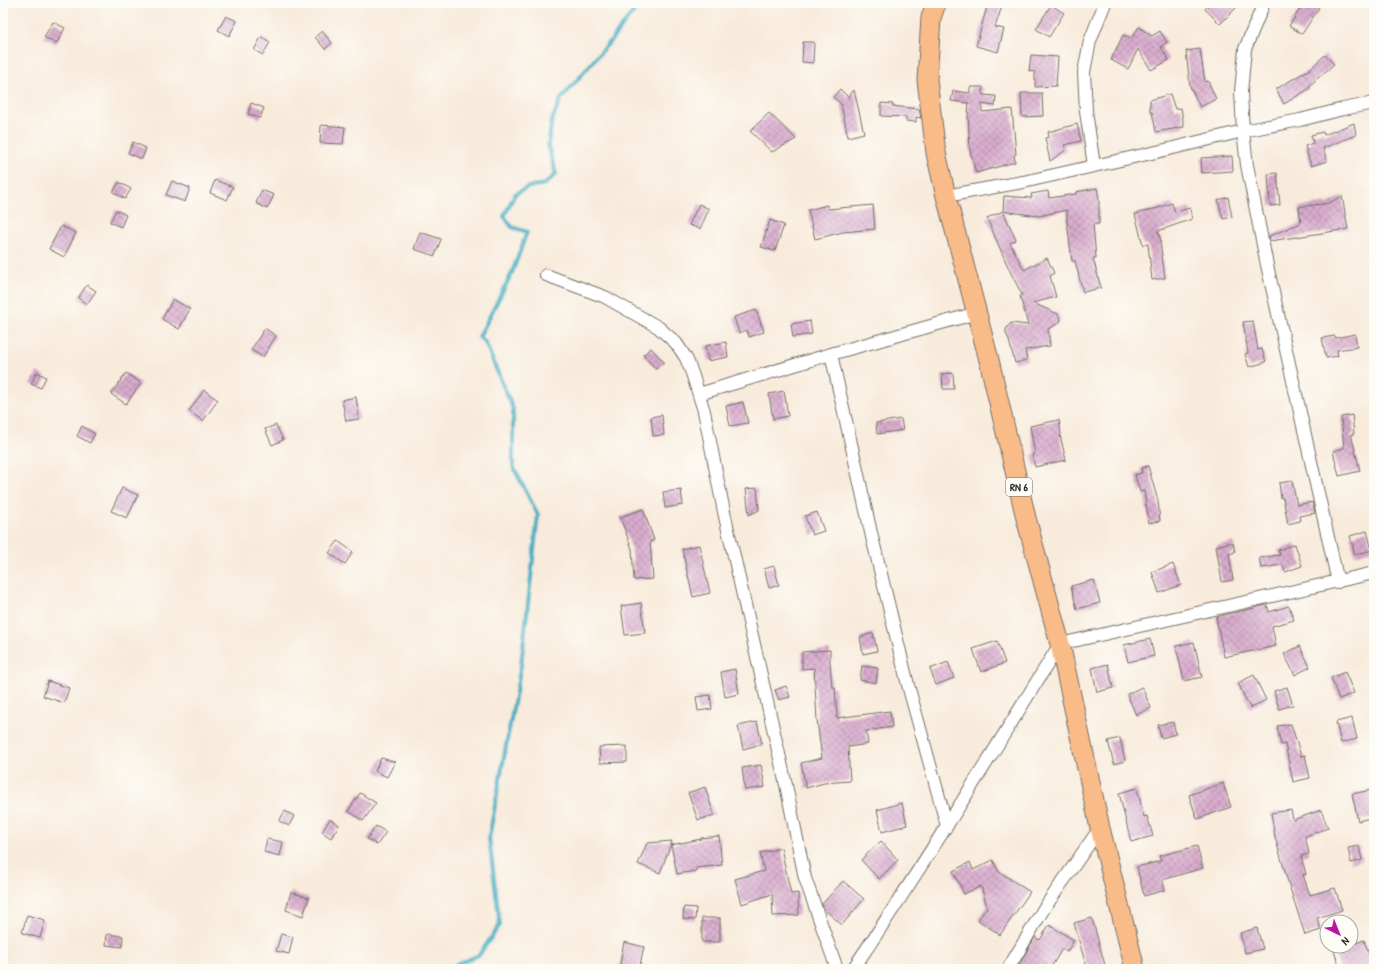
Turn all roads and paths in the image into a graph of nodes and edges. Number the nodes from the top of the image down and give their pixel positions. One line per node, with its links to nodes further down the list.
1 (936, 3): 7 (main road, RN 6)
2 (1105, 3): 6 (street)
3 (1264, 3): 5 (street)
4 (1374, 103): 5 (street)
5 (1243, 131): 6 (street); 13 (street)
6 (1094, 166): 7 (street)
7 (946, 196): 9 (main road, RN 6)
8 (546, 275): 11 (street)
9 (977, 313): 10 (street); 14 (main road, RN 6)
10 (831, 354): 11 (street); 15 (street)
11 (699, 394): 17 (street)
12 (1374, 573): 13 (street)
13 (1338, 582): 14 (street)
14 (1060, 644): 15 (street); 16 (main road, RN 6)
15 (948, 826): 18 (street)
16 (1100, 828): 19 (street); 20 (main road, RN 6)
17 (837, 969)
18 (853, 969)
19 (1008, 969)
20 (1136, 969)

